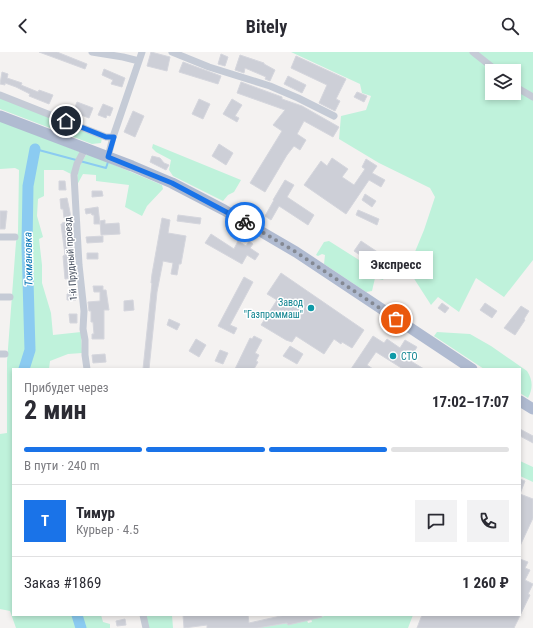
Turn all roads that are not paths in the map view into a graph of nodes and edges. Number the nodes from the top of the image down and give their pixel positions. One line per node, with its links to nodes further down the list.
1 (92, 52): 5 (street)
2 (142, 52): 5 (street)
3 (172, 52): 11 (street)
4 (474, 52): 6 (street)
5 (139, 61): 12 (street)
6 (489, 64)
7 (521, 90): 9 (street)
8 (0, 95): 12 (street)
9 (533, 97)
10 (0, 116): 13 (main road)
11 (334, 116)
12 (114, 137): 14 (street)
13 (85, 149): 14 (main road); 19 (street, 1-й Прудный проезд)
14 (108, 157): 20 (main road)
15 (0, 237): 16 (street)
16 (15, 237)
17 (0, 297): 18 (street)
18 (10, 297)
19 (87, 368)
20 (470, 368)
21 (521, 402): 22 (main road)
22 (533, 409)
23 (143, 616): 24 (street)
24 (146, 628)

